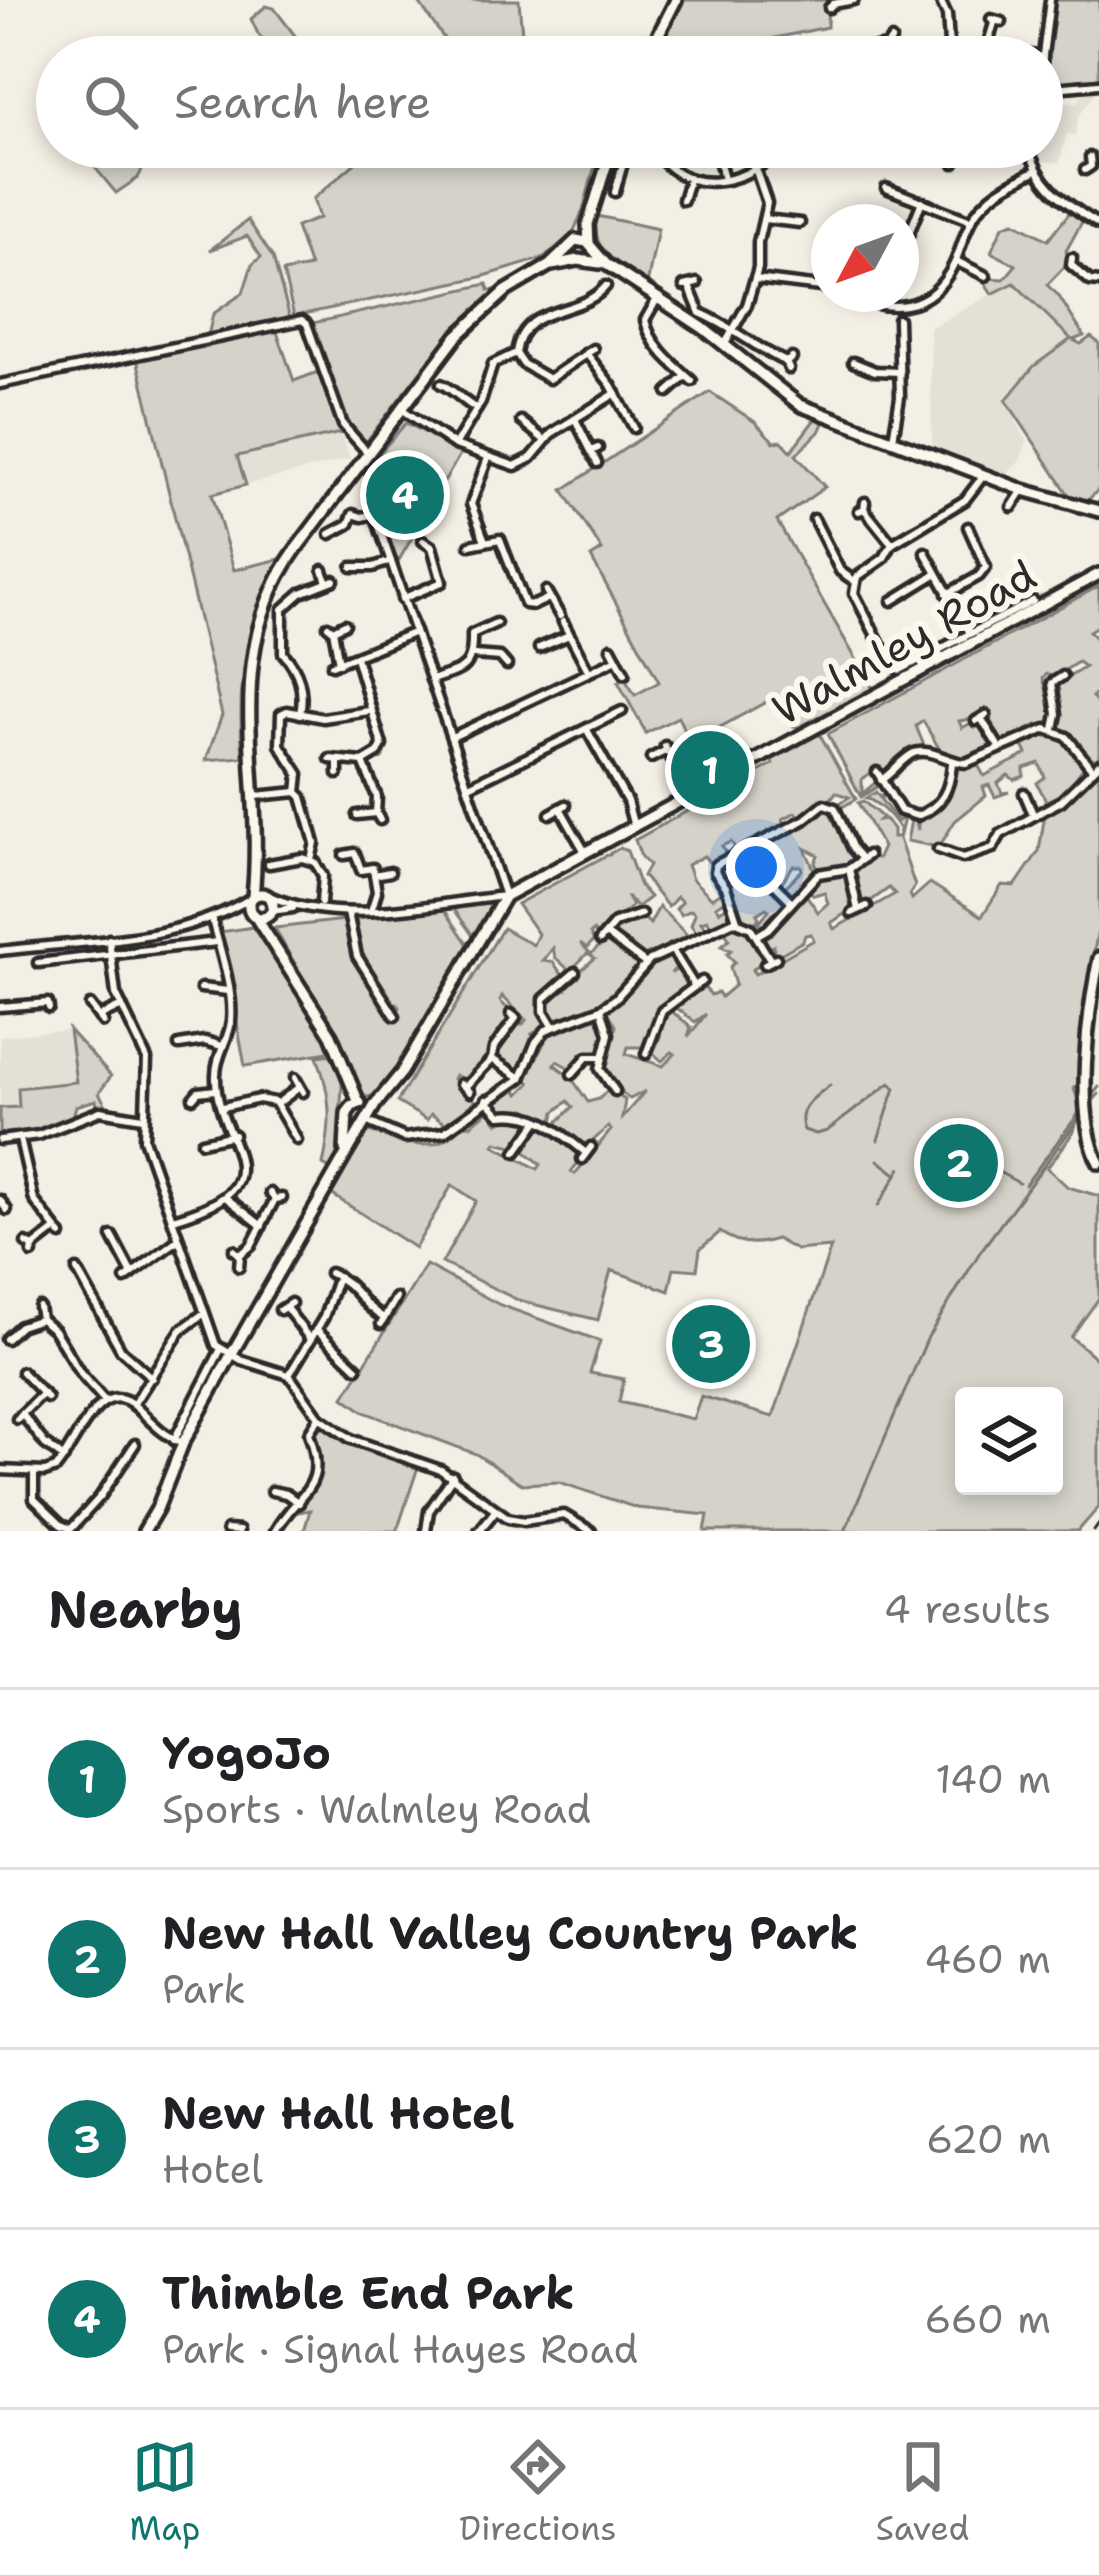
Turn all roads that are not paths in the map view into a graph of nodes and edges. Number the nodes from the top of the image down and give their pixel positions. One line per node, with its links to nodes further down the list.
1 (676, 0): 7 (street)
2 (854, 0): 5 (street)
3 (940, 0): 8 (street)
4 (1050, 0): 10 (street)
5 (831, 4)
6 (996, 21): 9 (street)
7 (658, 36)
8 (950, 36)
9 (991, 36)
10 (1045, 36)
11 (1099, 84): 12 (street)
12 (1063, 87)
13 (605, 168): 28 (street)
14 (620, 168): 22 (street)
15 (667, 168): 19 (street)
16 (721, 168): 20 (street)
17 (754, 168): 20 (street); 26 (street)
18 (1036, 170): 27 (street); 29 (street)
19 (689, 180): 20 (street); 23 (street)
20 (724, 180)
21 (886, 188): 24 (street)
22 (616, 192)
23 (683, 200)
24 (922, 200): 25 (street); 27 (street)
25 (919, 207)
26 (764, 220): 30 (street); 39 (street)
27 (971, 220): 34 (street)
28 (588, 224): 31 (street); 32 (street)
29 (1099, 225)
30 (797, 226)
31 (572, 244): 32 (street); 33 (street); 36 (street)
32 (589, 245): 33 (street); 37 (street)
33 (580, 260): 36 (street); 37 (street)
34 (956, 261): 38 (street); 45 (street)
35 (1069, 264): 40 (street)
36 (550, 265): 57 (street)
37 (606, 265): 44 (street)
38 (980, 276)
39 (756, 279): 42 (street); 47 (street)
40 (1099, 282)
41 (690, 285): 47 (street)
42 (811, 285)
43 (601, 288): 49 (street)
44 (658, 297): 48 (street); 55 (street)
45 (919, 299)
46 (901, 321): 52 (street)
47 (735, 328): 48 (street); 51 (street)
48 (725, 344): 63 (street)
49 (516, 352): 56 (street); 58 (street)
50 (853, 362): 52 (street)
51 (789, 363)
52 (900, 372): 63 (street)
53 (0, 384): 65 (street)
54 (441, 384): 58 (street)
55 (668, 392)
56 (616, 393): 59 (street); 61 (street)
57 (401, 409): 64 (street); 65 (street)
58 (477, 409): 64 (street)
59 (575, 419): 62 (street); 67 (street)
60 (519, 420): 62 (street)
61 (634, 428)
62 (544, 439): 66 (street)
63 (892, 439): 68 (street)
64 (455, 445): 66 (street)
65 (368, 453): 123 (street)
66 (488, 458): 70 (street)
67 (597, 463)
68 (984, 475): 69 (street); 80 (street)
69 (1023, 490): 71 (street); 74 (street)
70 (470, 505): 72 (street); 78 (street)
71 (1012, 507)
72 (460, 508)
73 (863, 508): 80 (street)
74 (1099, 511)
75 (808, 530): 88 (street)
76 (968, 531): 89 (street)
77 (330, 534): 83 (street)
78 (485, 541): 81 (street); 95 (street)
79 (432, 543): 90 (street)
80 (892, 544): 88 (street)
81 (470, 545)
82 (925, 557): 86 (street)
83 (391, 561): 85 (street); 90 (street)
84 (323, 570): 109 (street)
85 (354, 572)
86 (936, 574): 89 (street); 91 (street)
87 (1099, 574): 96 (street, Walmley Road)
88 (855, 581): 96 (street)
89 (947, 594): 96 (street)
90 (402, 599): 94 (street)
91 (896, 601)
92 (489, 621): 99 (street)
93 (345, 624): 100 (street)
94 (415, 632): 100 (street); 106 (street)
95 (569, 635): 97 (street); 103 (street)
96 (972, 638): 124 (street, Walmley Road)
97 (538, 648)
98 (611, 648): 101 (street)
99 (474, 655): 102 (street); 106 (street)
100 (356, 657): 107 (street)
101 (617, 659): 103 (street); 104 (street)
102 (506, 665)
103 (589, 672): 113 (street)
104 (626, 674)
105 (1063, 676): 111 (street)
106 (431, 680): 113 (street)
107 (369, 711): 109 (street); 116 (street)
108 (622, 711): 112 (street)
109 (300, 714): 122 (street)
110 (981, 719): 114 (street)
111 (1054, 729): 114 (street); 118 (street)
112 (587, 730): 120 (street); 128 (street)
113 (452, 737): 120 (street)
114 (999, 747): 117 (street)
115 (650, 758): 124 (street)
116 (363, 762): 119 (street); 127 (street)
117 (952, 763): 117 (street)
118 (1095, 766): 126 (street)
119 (338, 774)
120 (469, 787): 139 (street)
121 (1022, 791): 126 (street)
122 (297, 792): 123 (street); 133 (street)
123 (256, 796): 138 (street)
124 (691, 796): 128 (street, Walmley Road)
125 (550, 814): 131 (street)
126 (1033, 814): 130 (street)
127 (357, 815)
128 (634, 827): 131 (street, Walmley Road)
129 (752, 848): 135 (street); 140 (street); 151 (street)
130 (938, 849)
131 (586, 854): 139 (street, Walmley Road)
132 (344, 855): 137 (street)
133 (311, 859): 134 (street); 141 (street)
134 (269, 863)
135 (849, 869): 140 (street); 142 (street)
136 (390, 872): 137 (street)
137 (374, 875): 144 (street)
138 (259, 896): 143 (street); 145 (street); 148 (street); 149 (street)
139 (505, 896): 144 (street); 187 (street)
140 (792, 902): 152 (street)
141 (321, 903)
142 (867, 906)
143 (297, 908): 145 (street); 147 (street)
144 (371, 911): 147 (street)
145 (271, 913): 149 (street); 155 (street)
146 (635, 913): 162 (street)
147 (348, 914): 171 (street)
148 (225, 915): 149 (street); 150 (street)
149 (253, 915): 155 (street)
150 (212, 920): 153 (street); 154 (street)
151 (737, 920): 152 (street); 156 (street)
152 (756, 936): 160 (street)
153 (109, 939): 157 (street); 158 (street)
154 (217, 942): 158 (street); 165 (street)
155 (277, 948): 182 (street)
156 (671, 950): 162 (street); 176 (street)
157 (0, 951)
158 (111, 955): 161 (street); 167 (street)
159 (1099, 958): 204 (street)
160 (770, 961)
161 (38, 963)
162 (646, 964): 170 (street)
163 (569, 973): 173 (street)
164 (200, 988): 165 (street)
165 (228, 991): 174 (street)
166 (90, 1005): 167 (street)
167 (122, 1006): 192 (street)
168 (0, 1007): 169 (street)
169 (49, 1008)
170 (601, 1009): 173 (street); 177 (street)
171 (394, 1011)
172 (516, 1018): 178 (street)
173 (553, 1026): 181 (street)
174 (222, 1046): 175 (street); 185 (street)
175 (184, 1048)
176 (646, 1054)
177 (600, 1057): 179 (street); 184 (street)
178 (493, 1059): 181 (street); 183 (street)
179 (571, 1074)
180 (295, 1078): 189 (street)
181 (521, 1078): 188 (street)
182 (349, 1080): 190 (street); 193 (street)
183 (465, 1088)
184 (609, 1088)
185 (216, 1090): 186 (street); 191 (street)
186 (195, 1092)
187 (382, 1098): 190 (street); 194 (street)
188 (487, 1100): 194 (street); 195 (street)
189 (278, 1104): 191 (street); 200 (street)
190 (361, 1104): 193 (street); 194 (street)
191 (223, 1107): 196 (street)
192 (142, 1118): 197 (street); 207 (street)
193 (348, 1118): 194 (street); 203 (street)
194 (368, 1120): 203 (street)
195 (538, 1120): 201 (street); 202 (street)
196 (234, 1135): 199 (street); 205 (street)
197 (20, 1139): 198 (street); 211 (street)
198 (0, 1140)
199 (201, 1141)
200 (299, 1141)
201 (516, 1152)
202 (586, 1153)
203 (344, 1156): 222 (street)
204 (1099, 1163)
205 (225, 1197): 207 (street); 208 (street)
206 (276, 1197): 208 (street)
207 (173, 1219): 210 (street)
208 (262, 1226): 212 (street)
209 (124, 1238): 210 (street)
210 (179, 1239): 217 (street)
211 (30, 1248)
212 (239, 1267)
213 (76, 1270): 226 (street)
214 (396, 1298): 219 (street)
215 (39, 1306): 218 (street)
216 (286, 1308): 221 (street)
217 (204, 1314): 222 (street); 226 (street)
218 (41, 1319): 220 (street); 227 (street)
219 (317, 1330): 221 (street); 223 (street)
220 (11, 1338)
221 (310, 1338): 225 (street)
222 (226, 1352): 225 (street); 230 (street)
223 (357, 1368)
224 (22, 1372): 232 (street)
225 (289, 1375): 229 (street)
226 (152, 1378): 228 (street)
227 (104, 1400): 228 (street); 232 (street)
228 (134, 1405): 230 (street)
229 (319, 1417): 235 (street); 237 (street)
230 (178, 1441): 240 (street)
231 (130, 1448): 234 (street)
232 (64, 1458): 234 (street)
233 (0, 1470): 234 (street)
234 (34, 1472)
235 (453, 1476): 238 (street); 243 (street)
236 (276, 1490): 237 (street)
237 (299, 1503): 242 (street)
238 (496, 1510): 244 (street); 245 (street)
239 (227, 1530): 241 (street)
240 (148, 1531)
241 (239, 1531)
242 (275, 1531)
243 (426, 1531)
244 (479, 1531)
245 (591, 1531)

